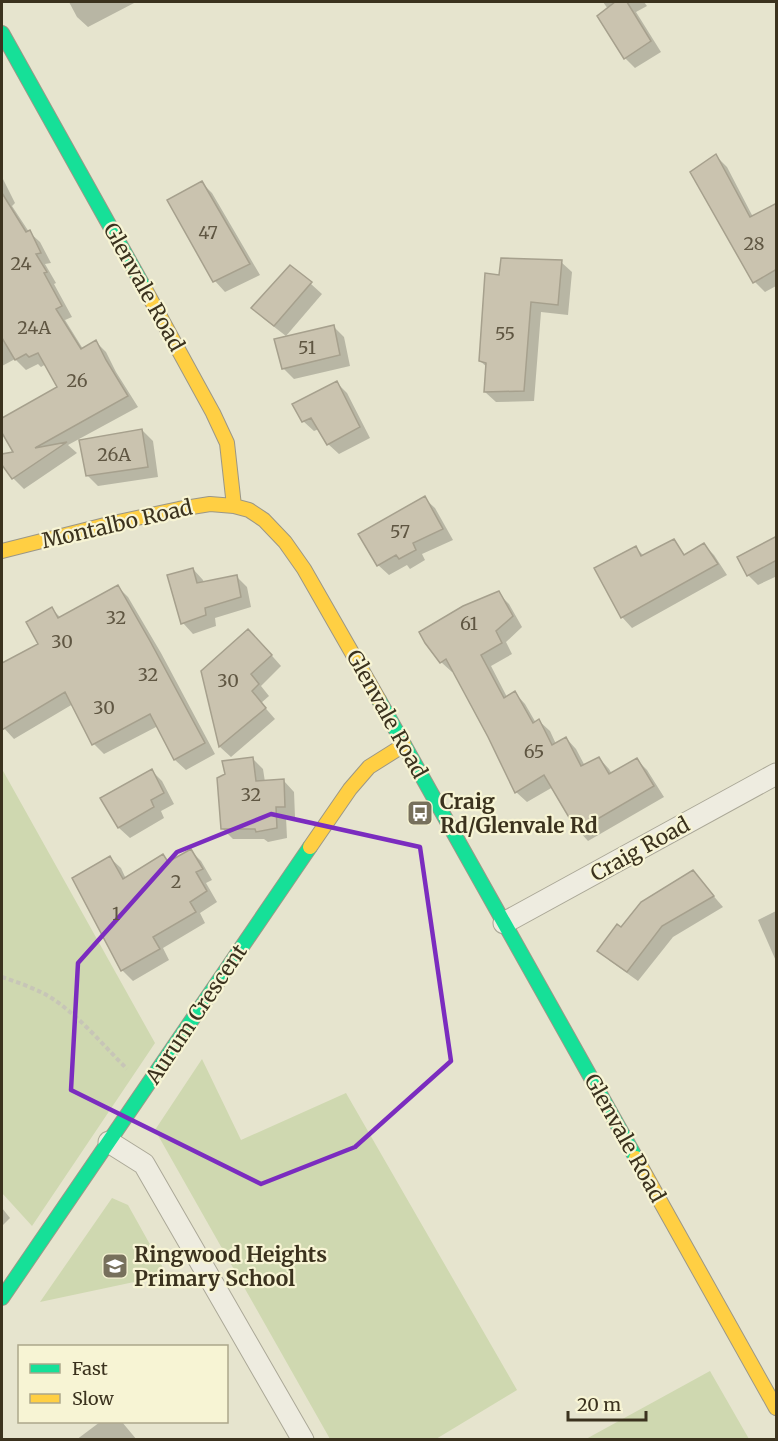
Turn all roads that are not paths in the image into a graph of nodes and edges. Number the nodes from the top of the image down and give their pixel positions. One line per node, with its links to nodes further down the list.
1 (2, 33): 2 (street, Glenvale Road)
2 (234, 506): 3 (street, Montalbo Road); 4 (street, Glenvale Road)
3 (2, 551)
4 (404, 745): 6 (street, Glenvale Road); 7 (street, Aurum Crescent)
5 (777, 774): 6 (street, Craig Road)
6 (504, 923): 9 (street, Glenvale Road)
7 (109, 1142): 8 (street, Aurum Crescent); 10 (street)
8 (2, 1298)
9 (777, 1408)
10 (303, 1440)

